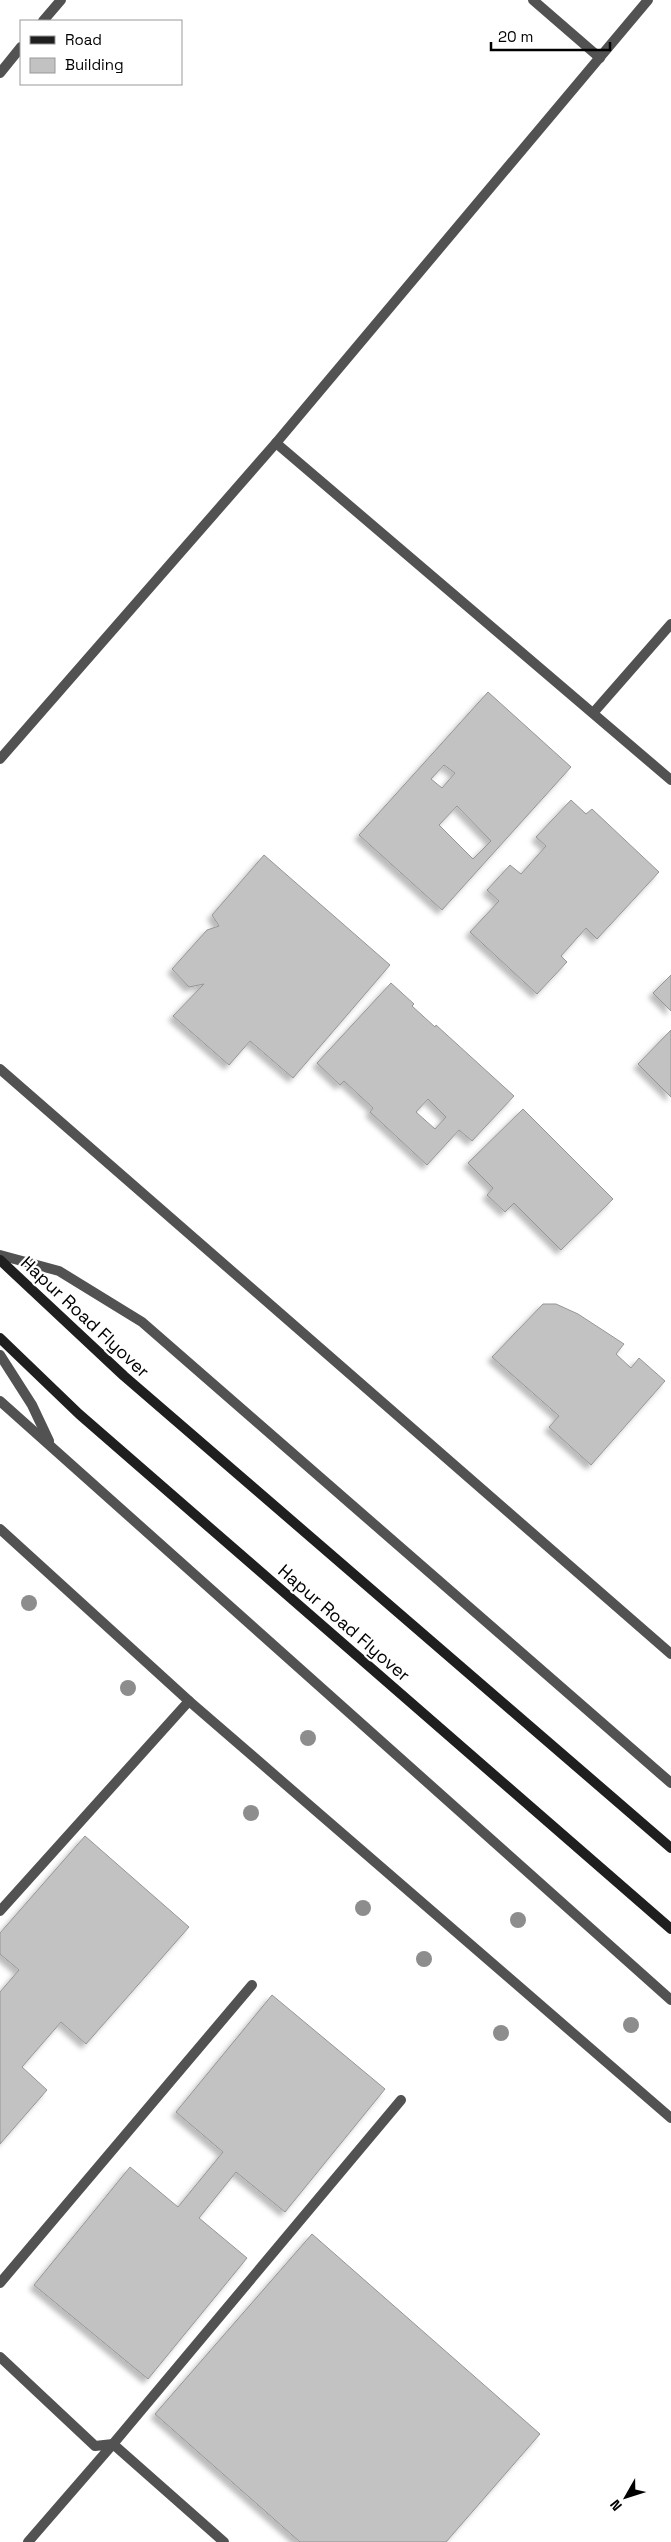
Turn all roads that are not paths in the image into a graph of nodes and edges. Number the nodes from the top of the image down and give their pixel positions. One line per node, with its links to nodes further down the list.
1 (61, 0): 4 (street)
2 (533, 0): 6 (street)
3 (648, 0): 6 (street)
4 (44, 20)
5 (20, 48): 7 (street)
6 (600, 58): 8 (street)
7 (0, 73)
8 (276, 443): 10 (street); 11 (street)
9 (671, 624): 10 (street)
10 (594, 712): 12 (street)
11 (0, 759)
12 (671, 780)
13 (0, 1069): 21 (street)
14 (0, 1255): 23 (street)
15 (0, 1260): 24 (main road, Hapur Road Flyover)
16 (0, 1338): 26 (main road, Hapur Road Flyover)
17 (0, 1355): 19 (street)
18 (0, 1401): 19 (street)
19 (51, 1447): 28 (street)
20 (0, 1529): 22 (street)
21 (671, 1654)
22 (189, 1701): 25 (street); 30 (street)
23 (671, 1783)
24 (671, 1848)
25 (0, 1911)
26 (671, 1929)
27 (252, 1985): 31 (street)
28 (671, 2000)
29 (401, 2100): 33 (street)
30 (671, 2118)
31 (0, 2284)
32 (0, 2357): 33 (street)
33 (113, 2444): 34 (street); 35 (street)
34 (28, 2542)
35 (224, 2542)

